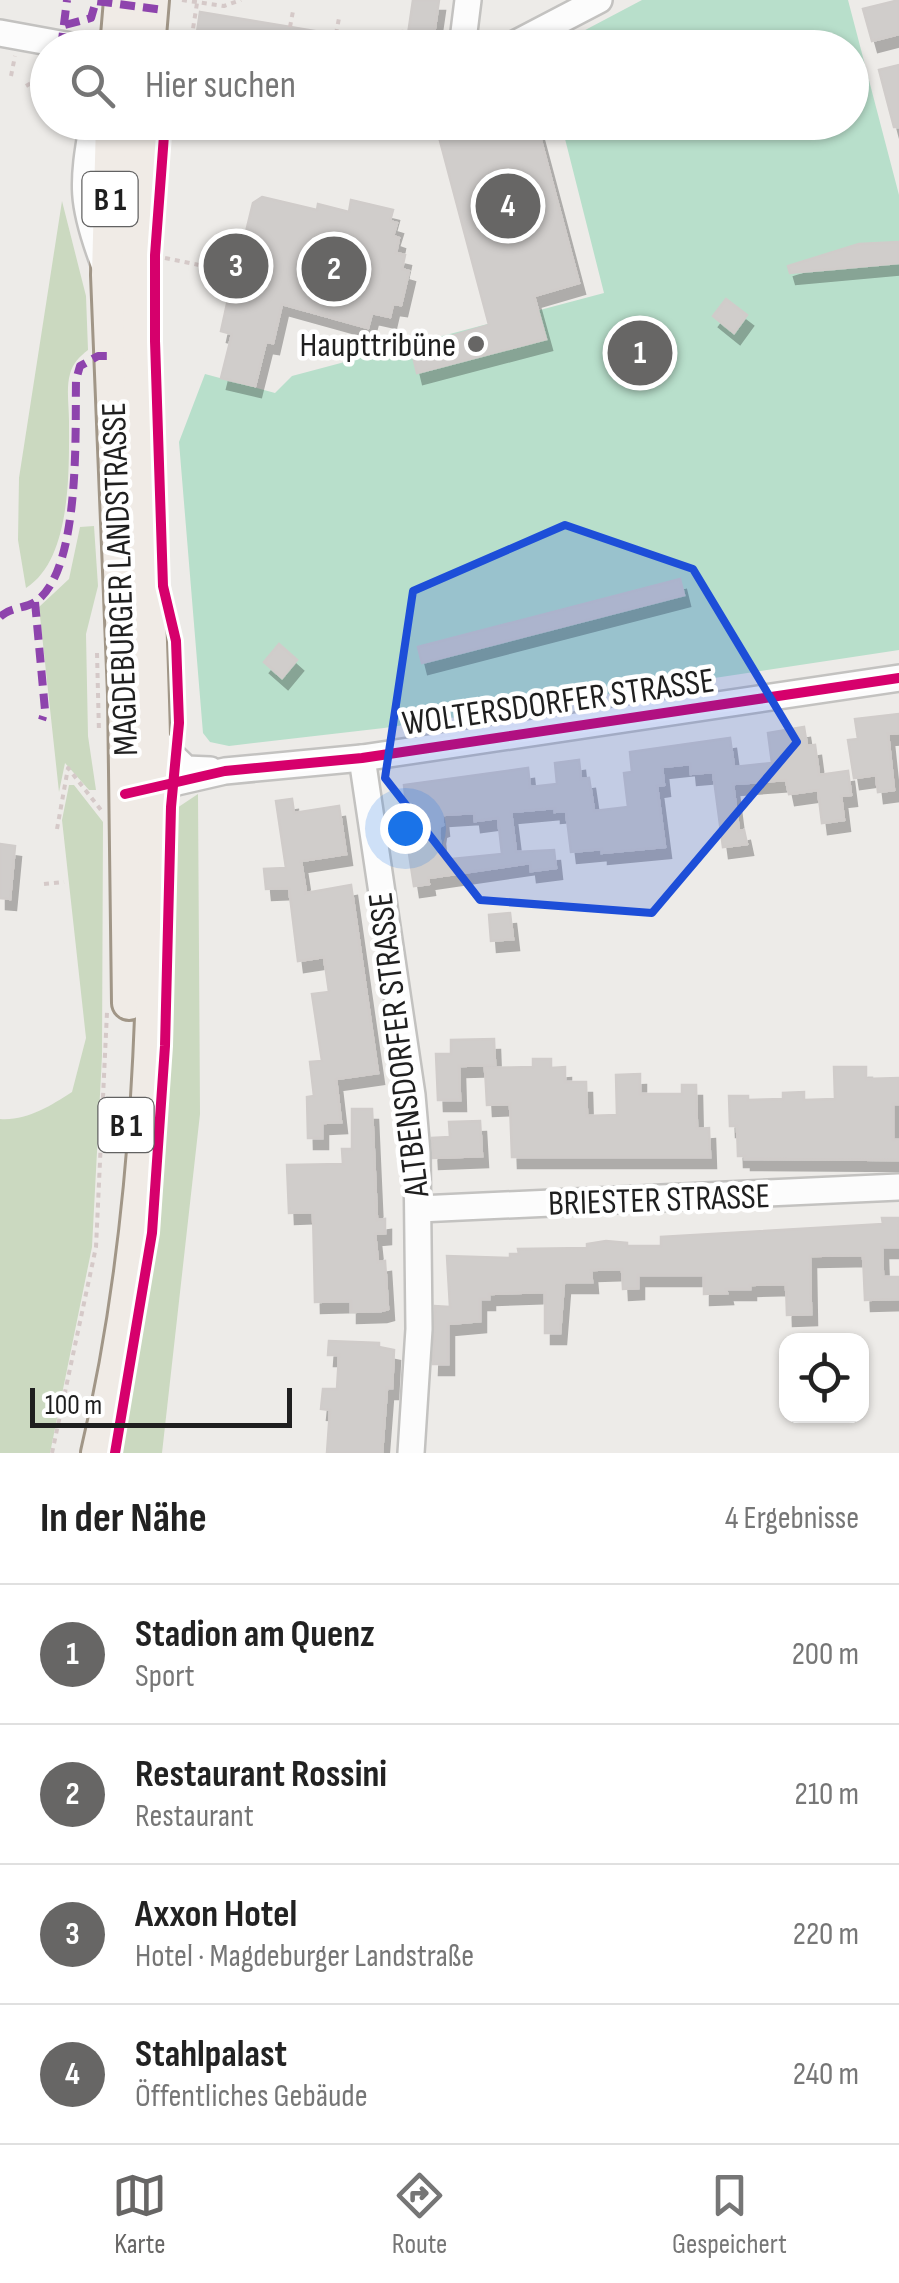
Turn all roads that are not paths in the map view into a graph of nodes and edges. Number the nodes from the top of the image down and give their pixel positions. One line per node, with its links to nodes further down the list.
1 (121, 0): 4 (main road)
2 (468, 0): 5 (street)
3 (599, 0): 6 (street)
4 (118, 30)
5 (464, 30)
6 (542, 30)
7 (0, 33): 8 (street)
8 (30, 38)
9 (91, 140): 12 (street)
10 (112, 140): 12 (main road, MAGDEBURGER LANDSTRASSE / B 1)
11 (141, 140): 14 (main road, MAGDEBURGER LANDSTRASSE / B 1)
12 (108, 275): 17 (main road, MAGDEBURGER LANDSTRASSE / B 1)
13 (899, 678): 15 (street, WOLTERSDORFER STRASSE)
14 (153, 737): 16 (street, WOLTERSDORFER STRASSE); 17 (main road, MAGDEBURGER LANDSTRASSE / B 1)
15 (362, 758): 16 (street, WOLTERSDORFER STRASSE); 19 (street, ALTBENSDORFER STRASSE)
16 (225, 771): 17 (street, WOLTERSDORFER STRASSE)
17 (124, 800): 20 (main road, MAGDEBURGER LANDSTRASSE / B 1); 21 (main road, MAGDEBURGER LANDSTRASSE / B 1)
18 (899, 1186): 19 (street, BRIESTER STRASSE)
19 (419, 1209): 22 (street, ALTBENSDORFER STRASSE)
20 (79, 1453)
21 (98, 1453)
22 (411, 1453)

